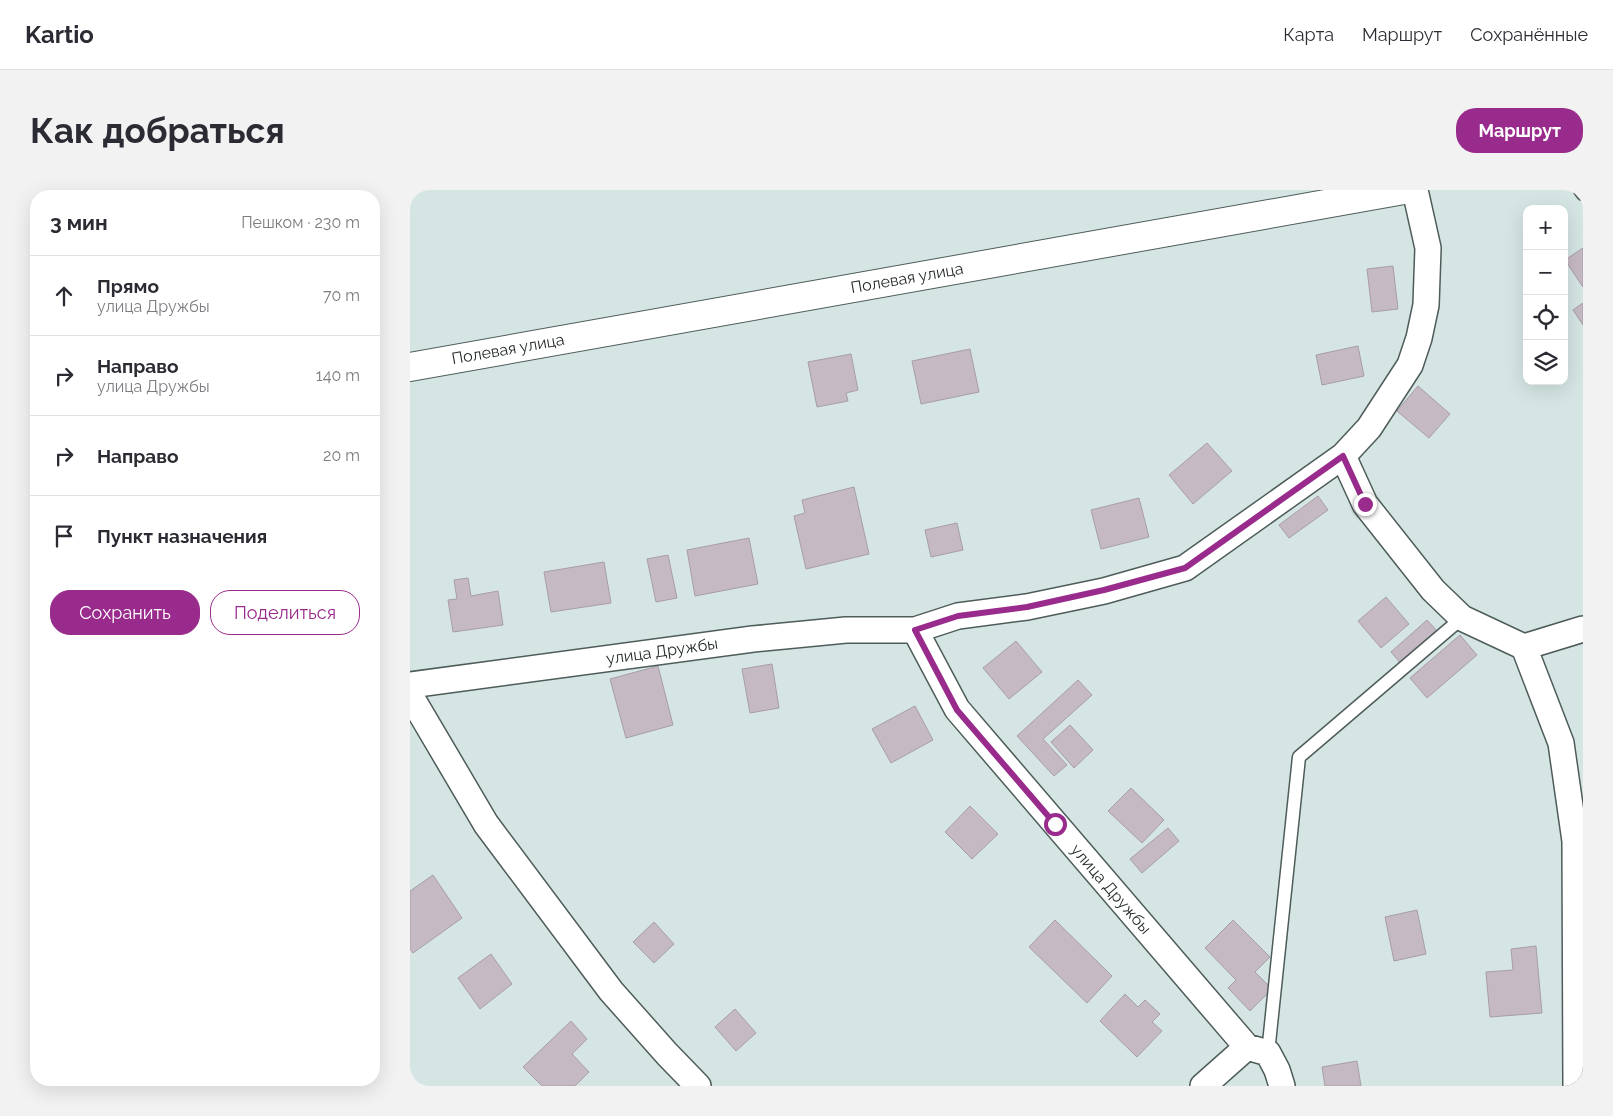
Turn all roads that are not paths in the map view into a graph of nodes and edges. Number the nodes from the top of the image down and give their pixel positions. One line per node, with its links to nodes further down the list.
1 (1404, 190): 5 (street, Полевая улица)
2 (1415, 190): 6 (street, улица Дружбы)
3 (1580, 190): 4 (lane)
4 (1583, 194)
5 (410, 367)
6 (1343, 456): 7 (street); 9 (street, улица Дружбы)
7 (1462, 618): 10 (street); 13 (lane)
8 (1583, 629): 10 (street)
9 (915, 630): 11 (street, улица Дружбы); 13 (street, улица Дружбы)
10 (1524, 647): 17 (street)
11 (410, 685)
12 (410, 695): 14 (street)
13 (1257, 1050): 15 (street); 16 (street, улица Дружбы)
14 (698, 1086)
15 (1203, 1086)
16 (1282, 1086)
17 (1576, 1086)

